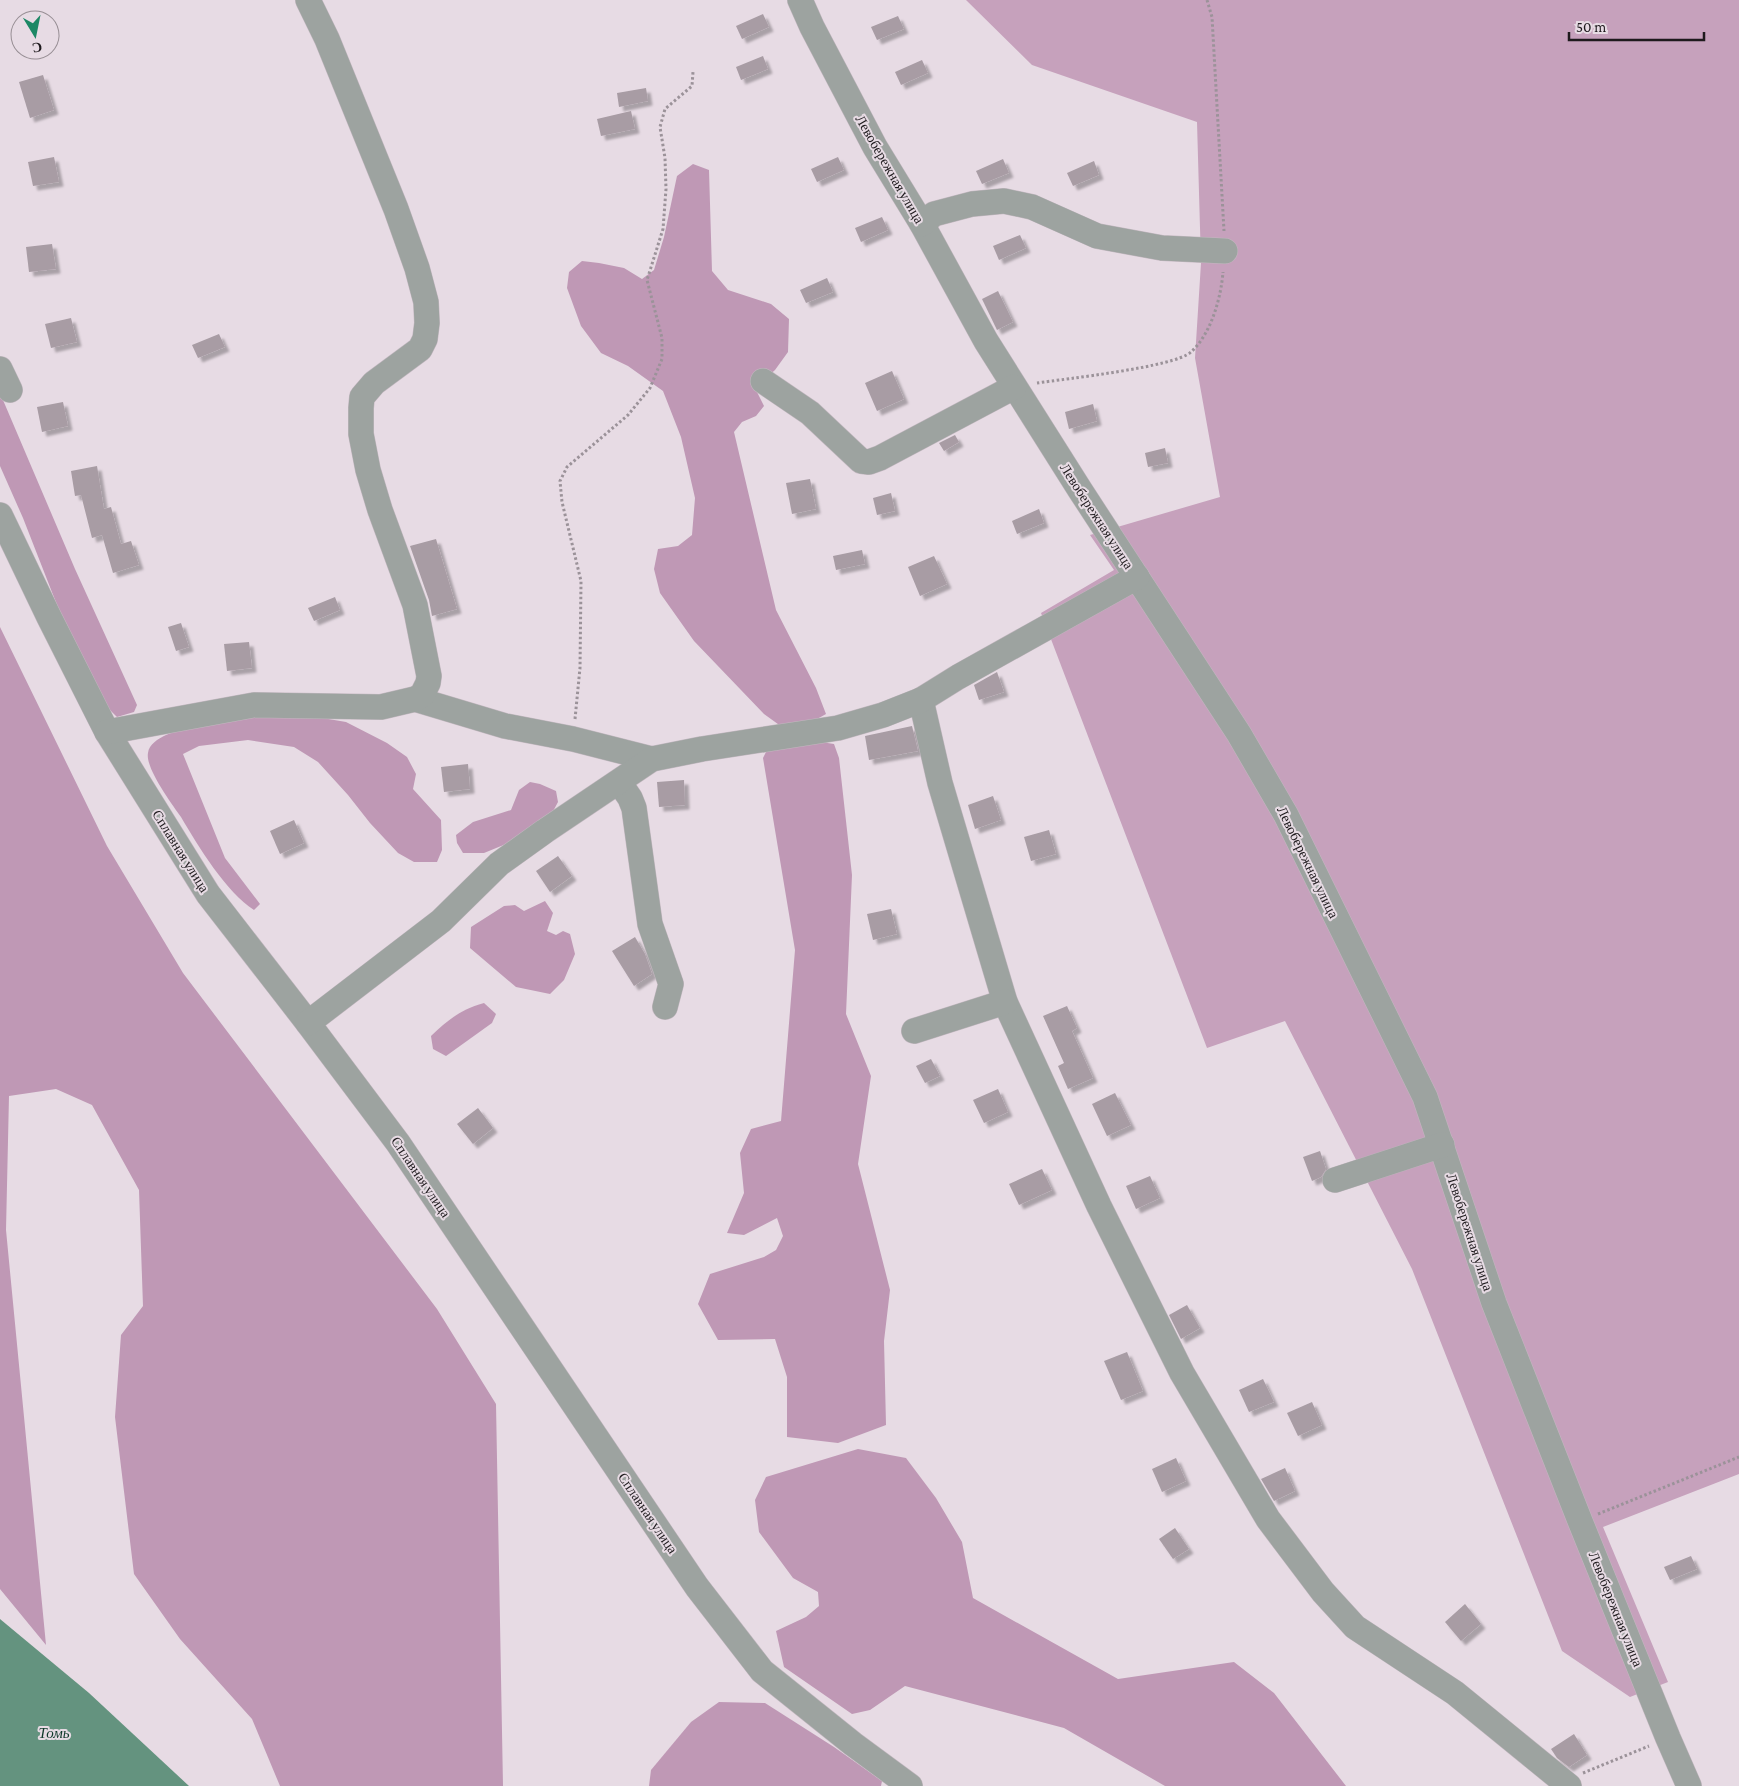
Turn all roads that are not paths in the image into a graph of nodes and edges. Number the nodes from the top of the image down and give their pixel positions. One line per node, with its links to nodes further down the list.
1 (308, 0): 9 (street)
2 (800, 0): 3 (street, Левобережная улица)
3 (922, 224): 4 (street); 6 (street, Левобережная улица)
4 (1225, 251)
5 (764, 381): 6 (street)
6 (1014, 387): 8 (street, Левобережная улица)
7 (0, 515): 11 (street, Сплавная улица)
8 (1137, 577): 10 (street); 18 (street, Левобережная улица)
9 (415, 699): 11 (street); 12 (street)
10 (921, 700): 12 (street); 14 (street)
11 (107, 732): 16 (street, Сплавная улица)
12 (652, 759): 13 (street)
13 (619, 782): 15 (street); 16 (street)
14 (1005, 1002): 17 (street); 20 (street)
15 (665, 1007)
16 (308, 1023): 21 (street, Сплавная улица)
17 (914, 1031)
18 (1442, 1145): 19 (street); 22 (street, Левобережная улица)
19 (1335, 1180)
20 (1567, 1784)
21 (910, 1786)
22 (1689, 1786)

